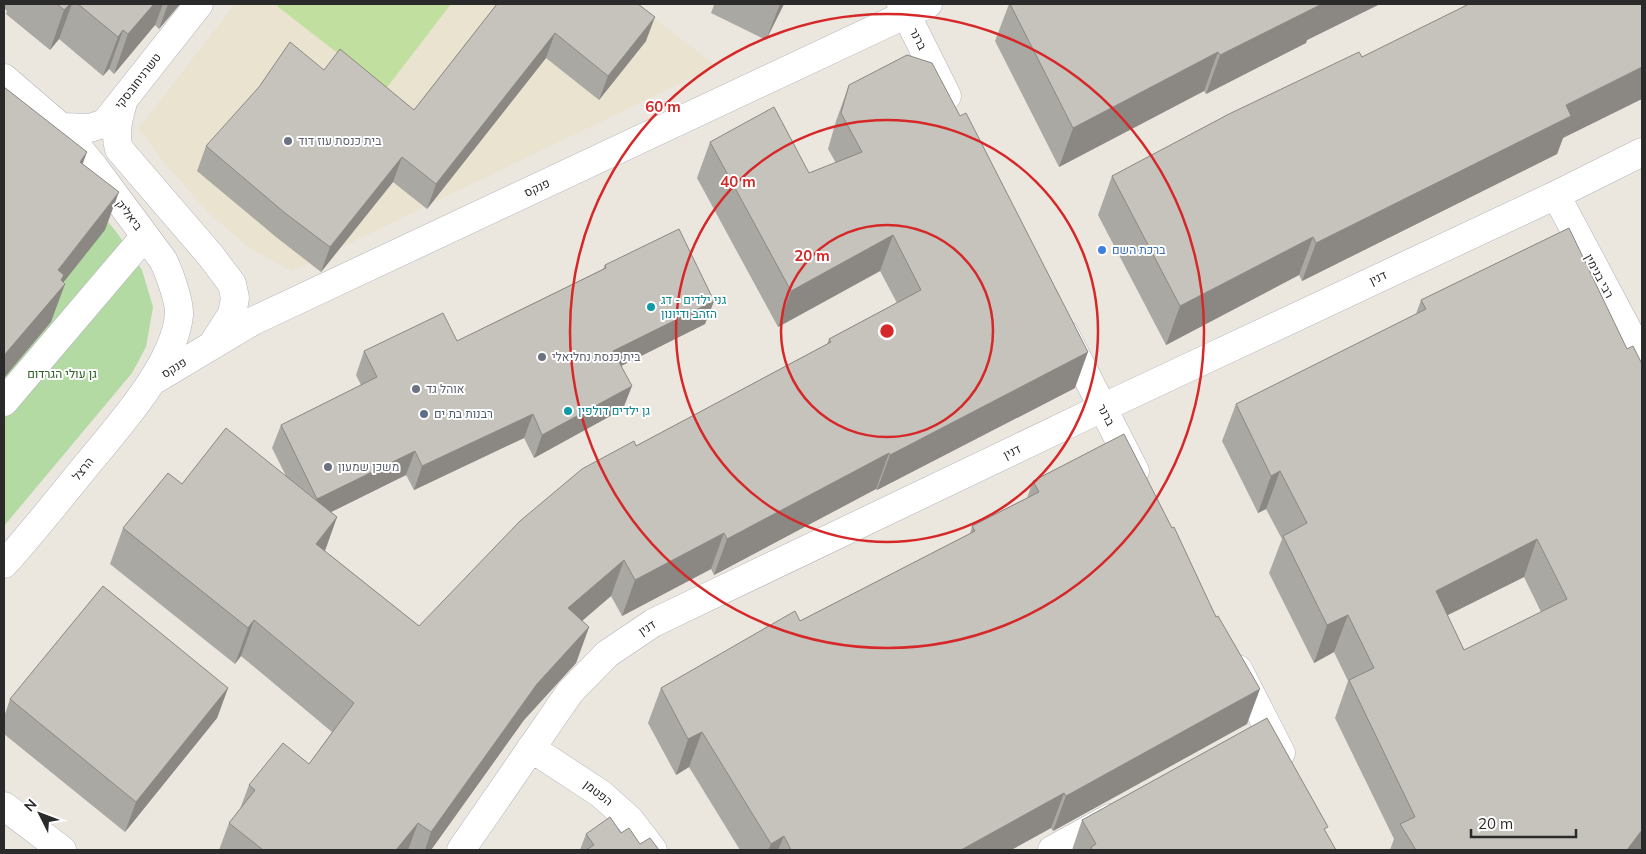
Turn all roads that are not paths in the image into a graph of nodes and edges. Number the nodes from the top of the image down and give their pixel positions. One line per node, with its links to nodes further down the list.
1 (199, 4): 4 (street, טשרניחובסקי)
2 (911, 7): 5 (street, ברנר); 11 (street, פנקס)
3 (4, 78): 6 (street, ביאליק)
4 (124, 99): 6 (street, טשרניחובסקי); 11 (street)
5 (958, 118)
6 (61, 127): 9 (street, ביאליק)
7 (1642, 152): 8 (street, דנין)
8 (1556, 195): 12 (street, רבי בנימין); 15 (street, דנין)
9 (145, 236): 13 (street, ביאליק); 14 (street)
10 (1053, 310): 15 (street, ברנר)
11 (211, 345): 13 (street, פנקס)
12 (1642, 357)
13 (151, 382): 17 (street, הרצל)
14 (4, 402)
15 (1102, 408): 16 (street, ברנר); 19 (street, דנין)
16 (1147, 495)
17 (7, 563)
18 (1228, 652): 20 (street)
19 (531, 748): 24 (street, דנין); 25 (street, הפטמן)
20 (1291, 773)
21 (4, 806): 23 (street)
22 (1130, 807): 26 (street)
23 (62, 850)
24 (461, 850)
25 (653, 850)
26 (1052, 850)

